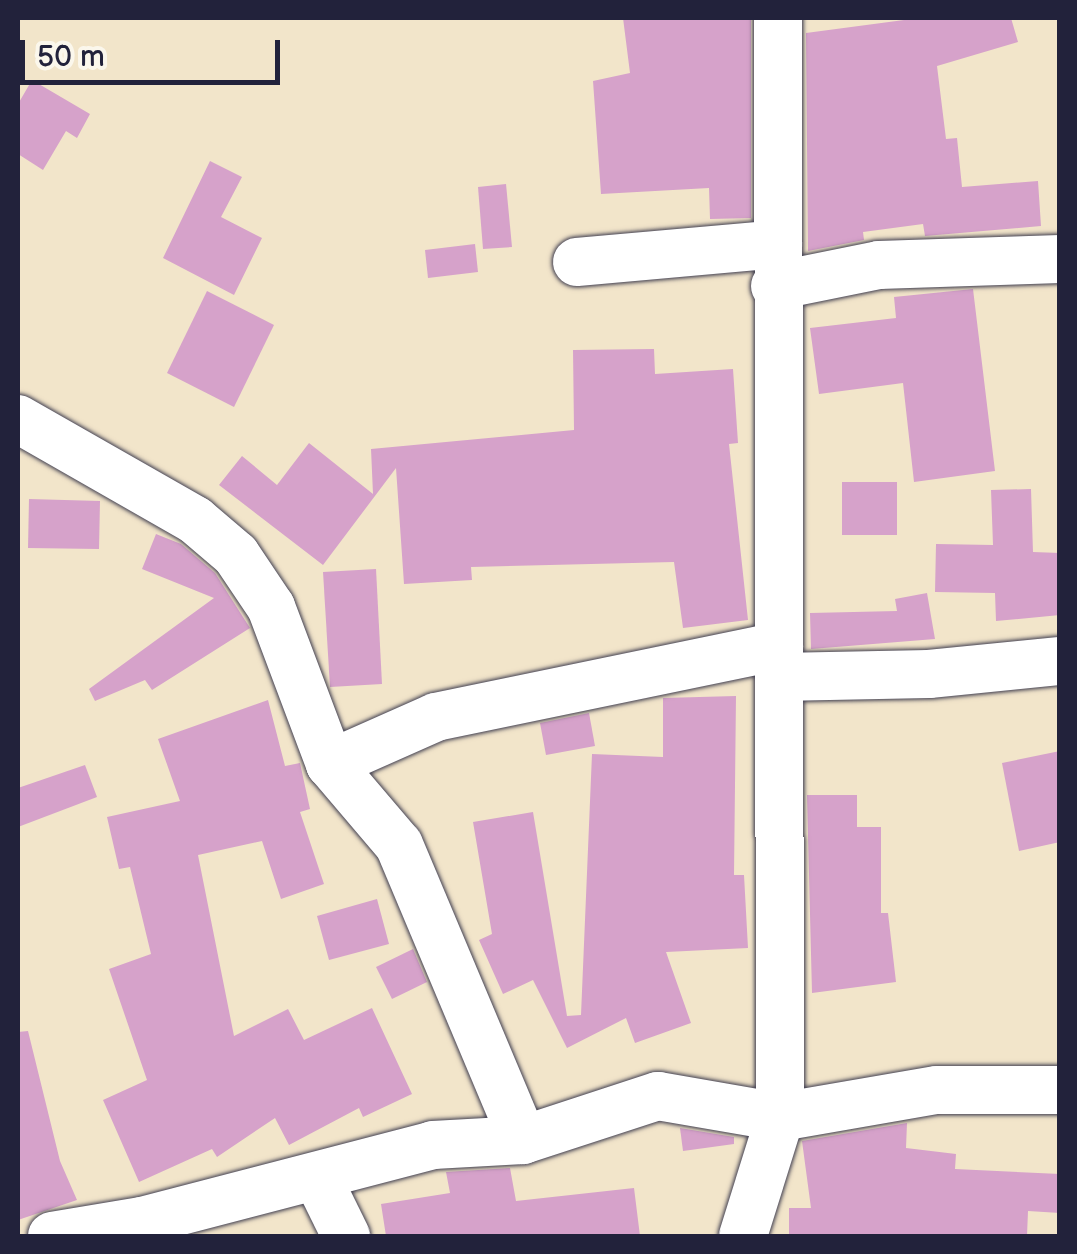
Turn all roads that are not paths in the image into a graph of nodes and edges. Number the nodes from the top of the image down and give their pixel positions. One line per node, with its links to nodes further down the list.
1 (778, 18): 4 (street)
2 (1060, 259): 4 (street)
3 (577, 262): 4 (street)
4 (777, 265): 7 (street)
5 (18, 419): 8 (street)
6 (1060, 661): 7 (street)
7 (779, 662): 8 (street); 10 (street)
8 (330, 764): 11 (street)
9 (1060, 1090): 10 (street)
10 (780, 1117): 11 (street); 16 (street)
11 (523, 1140): 12 (street)
12 (318, 1178): 13 (street); 15 (street)
13 (143, 1229): 14 (street)
14 (52, 1236)
15 (346, 1236)
16 (744, 1236)

